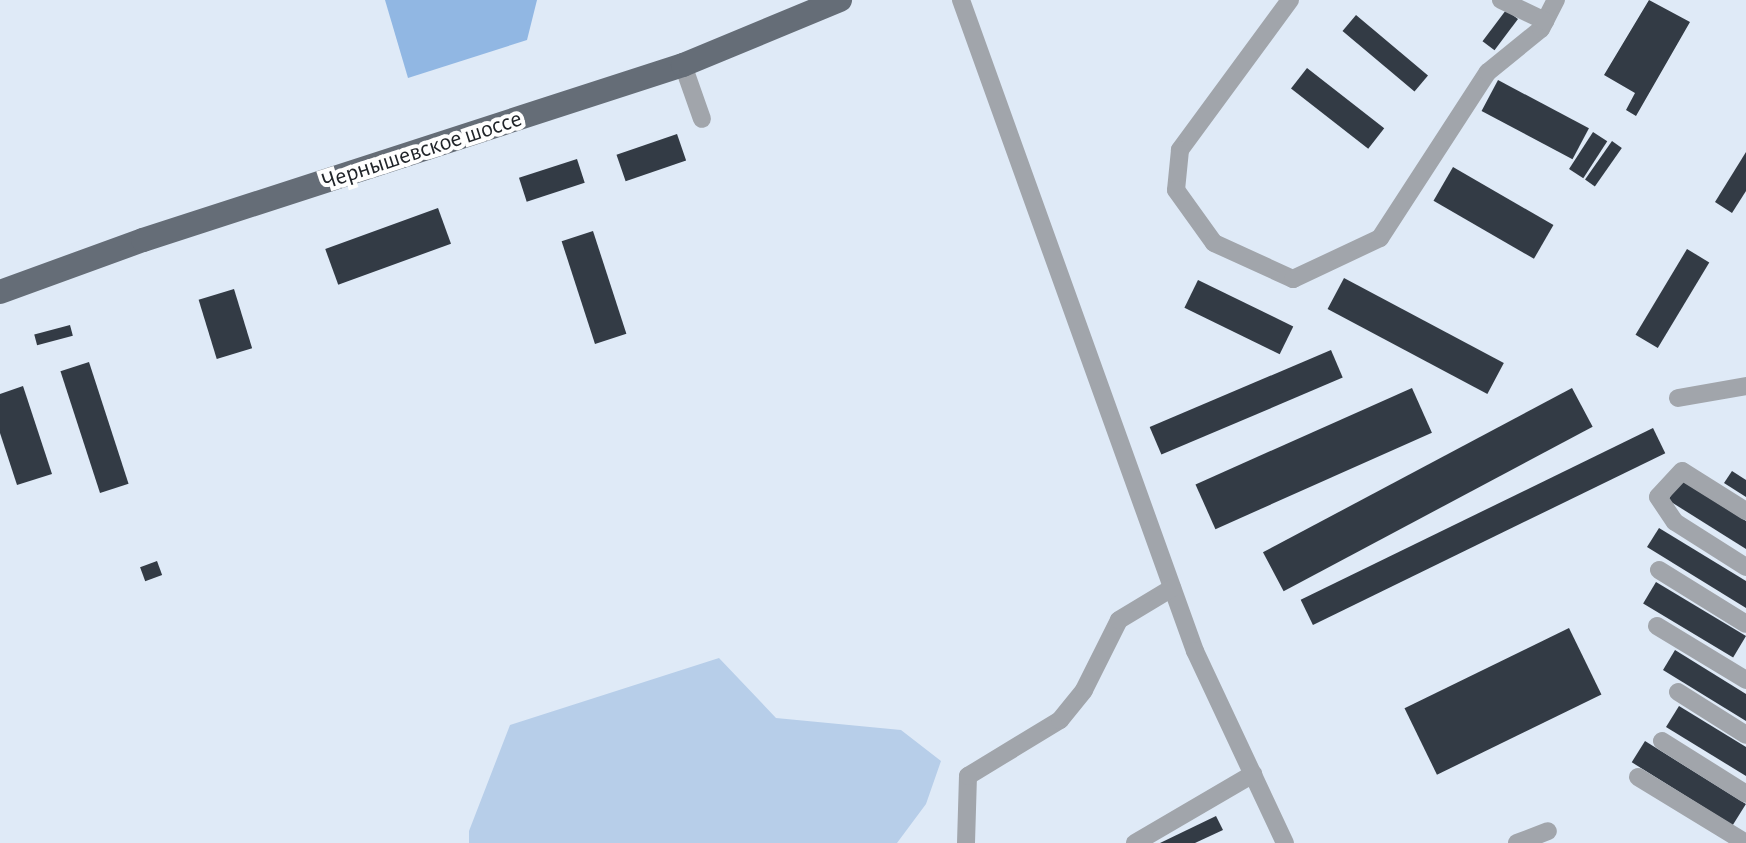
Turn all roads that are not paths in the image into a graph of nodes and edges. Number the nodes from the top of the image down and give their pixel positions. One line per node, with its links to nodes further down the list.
1 (840, 0): 7 (main road, Чернышевское шоссе)
2 (961, 0): 15 (street)
3 (1290, 0): 6 (street)
4 (1501, 0): 6 (street)
5 (1556, 0): 6 (street)
6 (1545, 21)
7 (683, 65): 8 (street); 9 (main road, Чернышевское шоссе)
8 (702, 119)
9 (0, 292)
10 (1746, 386): 11 (street)
11 (1678, 398)
12 (1746, 511): 13 (street)
13 (1746, 567)
14 (1659, 570): 16 (street)
15 (1172, 588): 22 (street); 26 (street)
16 (1746, 624)
17 (1657, 626): 18 (street)
18 (1746, 680)
19 (1678, 692): 20 (street)
20 (1746, 735)
21 (1662, 741): 24 (street)
22 (1253, 774): 27 (street); 28 (street)
23 (1638, 777): 30 (street)
24 (1746, 794)
25 (1548, 831): 29 (street)
26 (966, 843)
27 (1135, 843)
28 (1285, 843)
29 (1517, 843)
30 (1746, 843)

